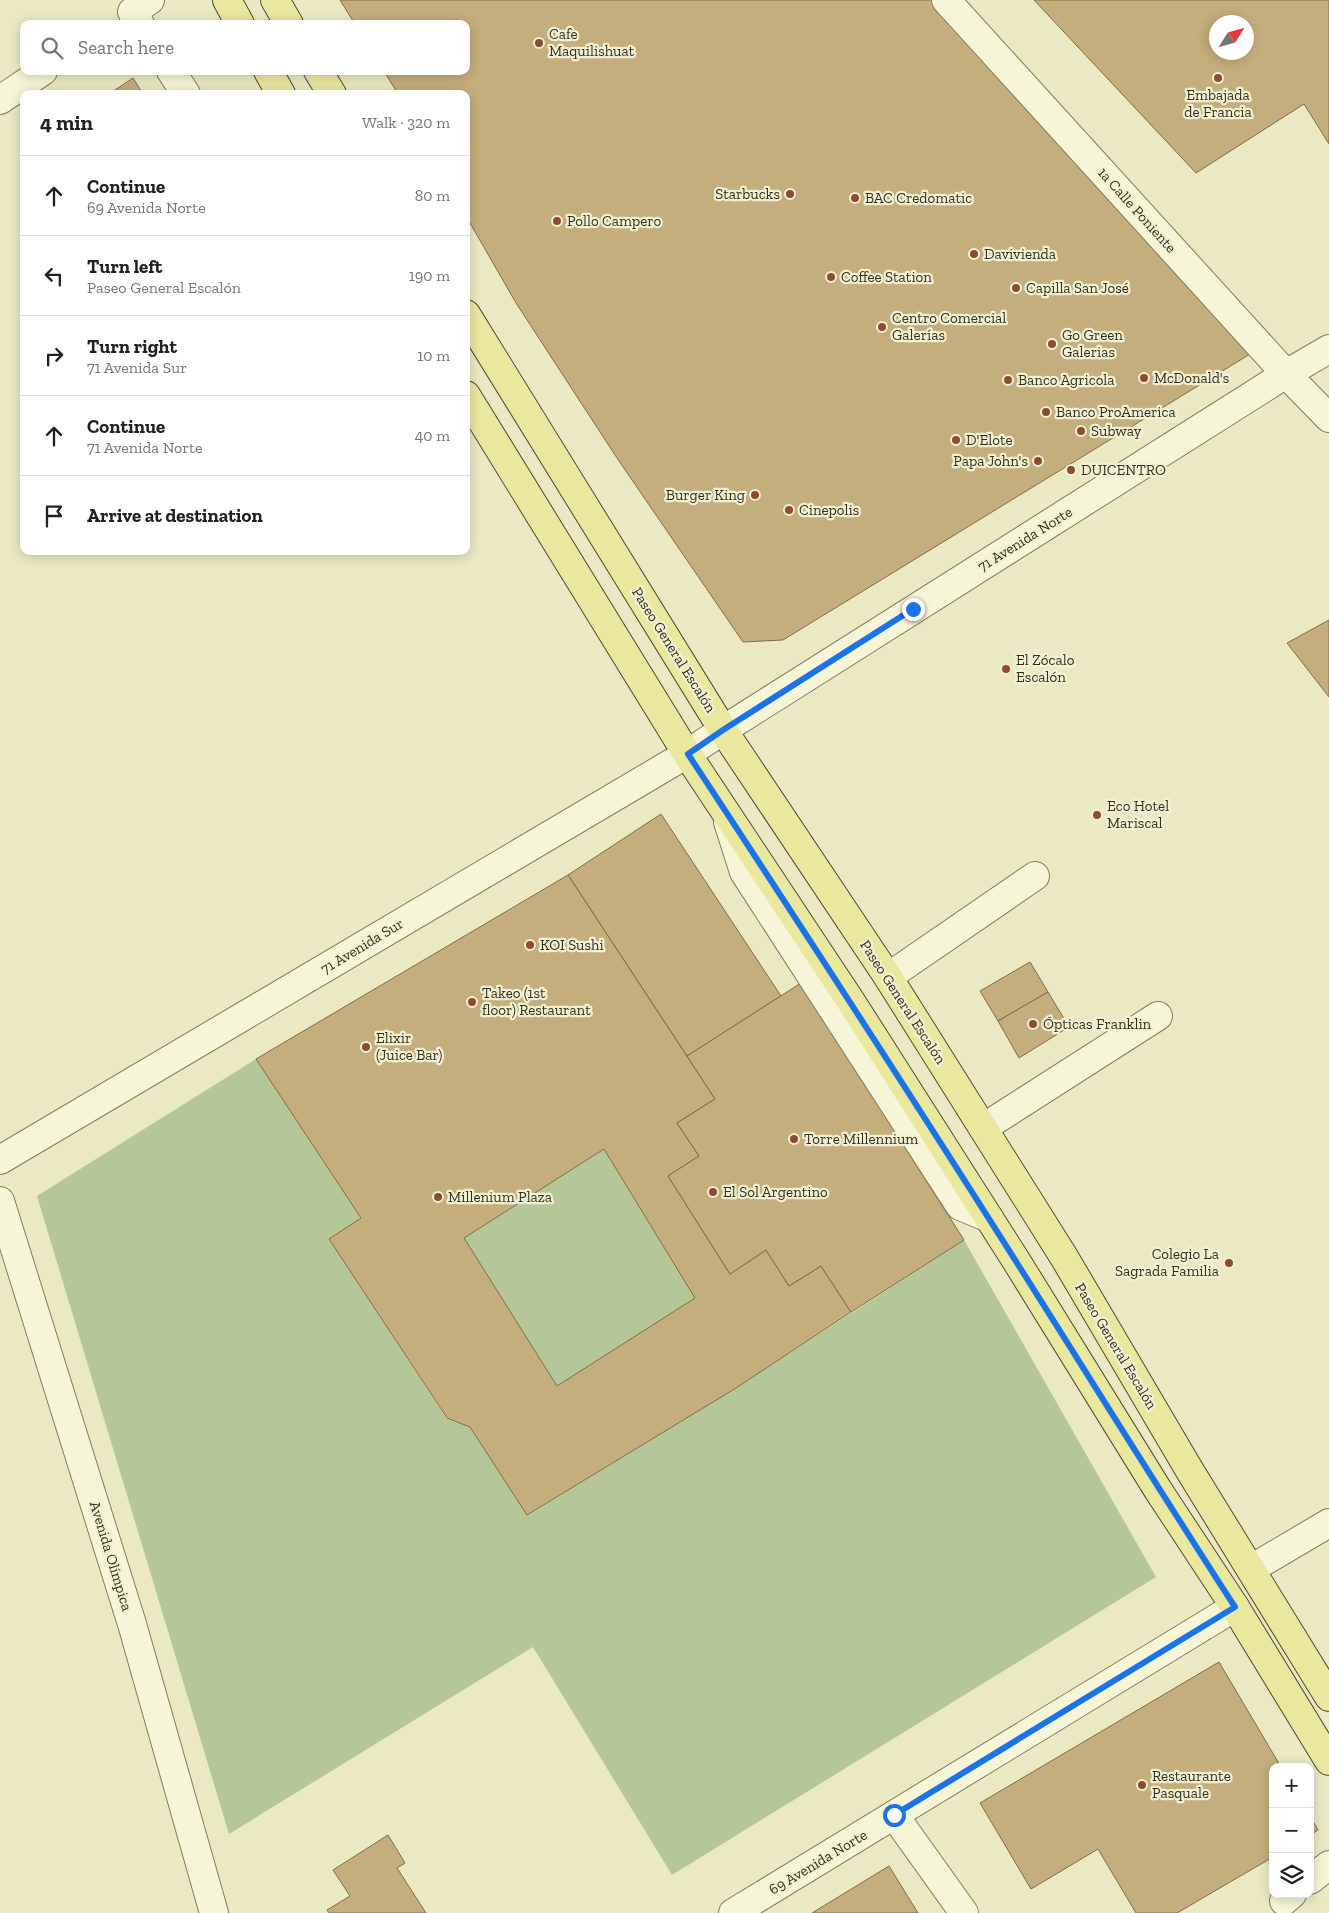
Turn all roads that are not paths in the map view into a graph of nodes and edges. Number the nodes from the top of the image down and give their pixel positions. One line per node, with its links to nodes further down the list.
1 (227, 0): 4 (main road)
2 (275, 0): 5 (main road)
3 (946, 0): 16 (street, 1a Calle Poniente)
4 (238, 20)
5 (288, 20)
6 (37, 75): 13 (street)
7 (174, 75): 10 (street)
8 (270, 75): 11 (main road)
9 (320, 75): 12 (main road)
10 (183, 90)
11 (279, 90)
12 (330, 90)
13 (0, 100)
14 (470, 320): 19 (main road, Paseo General Escalón)
15 (1329, 349): 16 (street, 71 Avenida Norte)
16 (1286, 374): 18 (street, 1a Calle Poniente); 19 (street, 71 Avenida Norte)
17 (470, 401): 20 (main road)
18 (1329, 418)
19 (723, 730): 20 (street, 71 Avenida Sur); 22 (main road, Paseo General Escalón)
20 (688, 754): 25 (street, 71 Avenida Sur); 29 (main road)
21 (1035, 876): 22 (street)
22 (888, 978): 24 (main road, Paseo General Escalón)
23 (1158, 1016): 24 (street)
24 (983, 1128): 28 (main road, Paseo General Escalón)
25 (0, 1160)
26 (0, 1201): 35 (street, Avenida Olímpica)
27 (1329, 1522): 28 (street)
28 (1251, 1569): 30 (main road, Paseo General Escalón)
29 (1235, 1607): 31 (main road); 32 (street, 69 Avenida Norte)
30 (1329, 1696)
31 (1329, 1761)
32 (894, 1815): 36 (street, 69 Avenida Norte); 37 (street)
33 (1329, 1865): 34 (street)
34 (1314, 1877)
35 (214, 1913)
36 (733, 1913)
37 (964, 1913)

